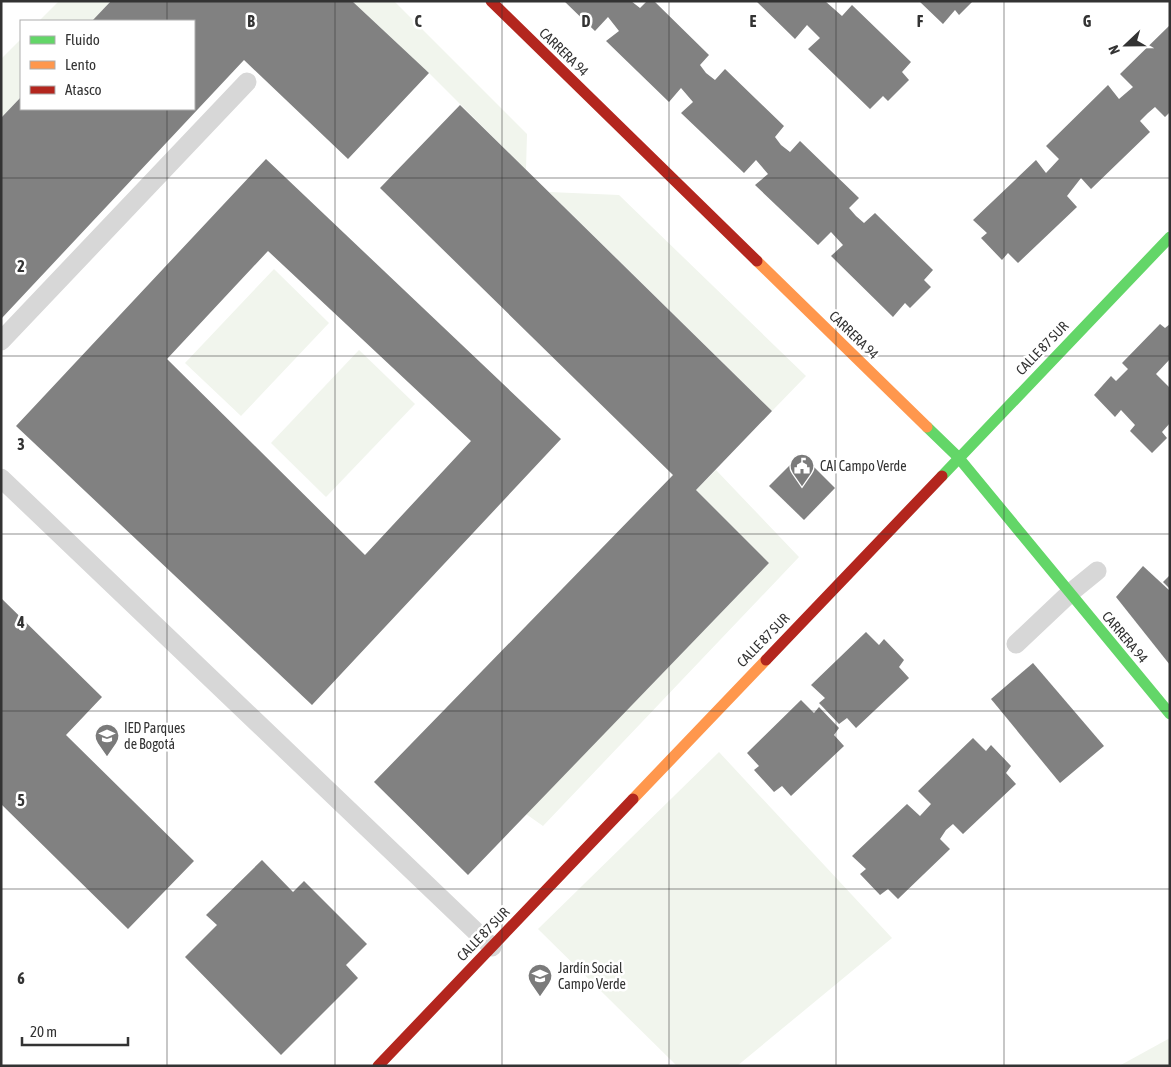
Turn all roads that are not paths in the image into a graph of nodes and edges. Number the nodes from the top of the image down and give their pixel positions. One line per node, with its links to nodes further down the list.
1 (491, 1): 5 (street, CARRERA 94)
2 (248, 82): 4 (lane)
3 (1170, 237): 5 (street, CALLE 87 SUR)
4 (1, 341)
5 (958, 457): 8 (street, CARRERA 94); 11 (street, CALLE 87 SUR)
6 (1, 478): 11 (lane)
7 (1097, 571): 8 (lane)
8 (1070, 593): 9 (lane); 10 (street, CARRERA 94)
9 (1016, 644)
10 (1170, 714)
11 (492, 946): 12 (street, CALLE 87 SUR)
12 (378, 1066)

